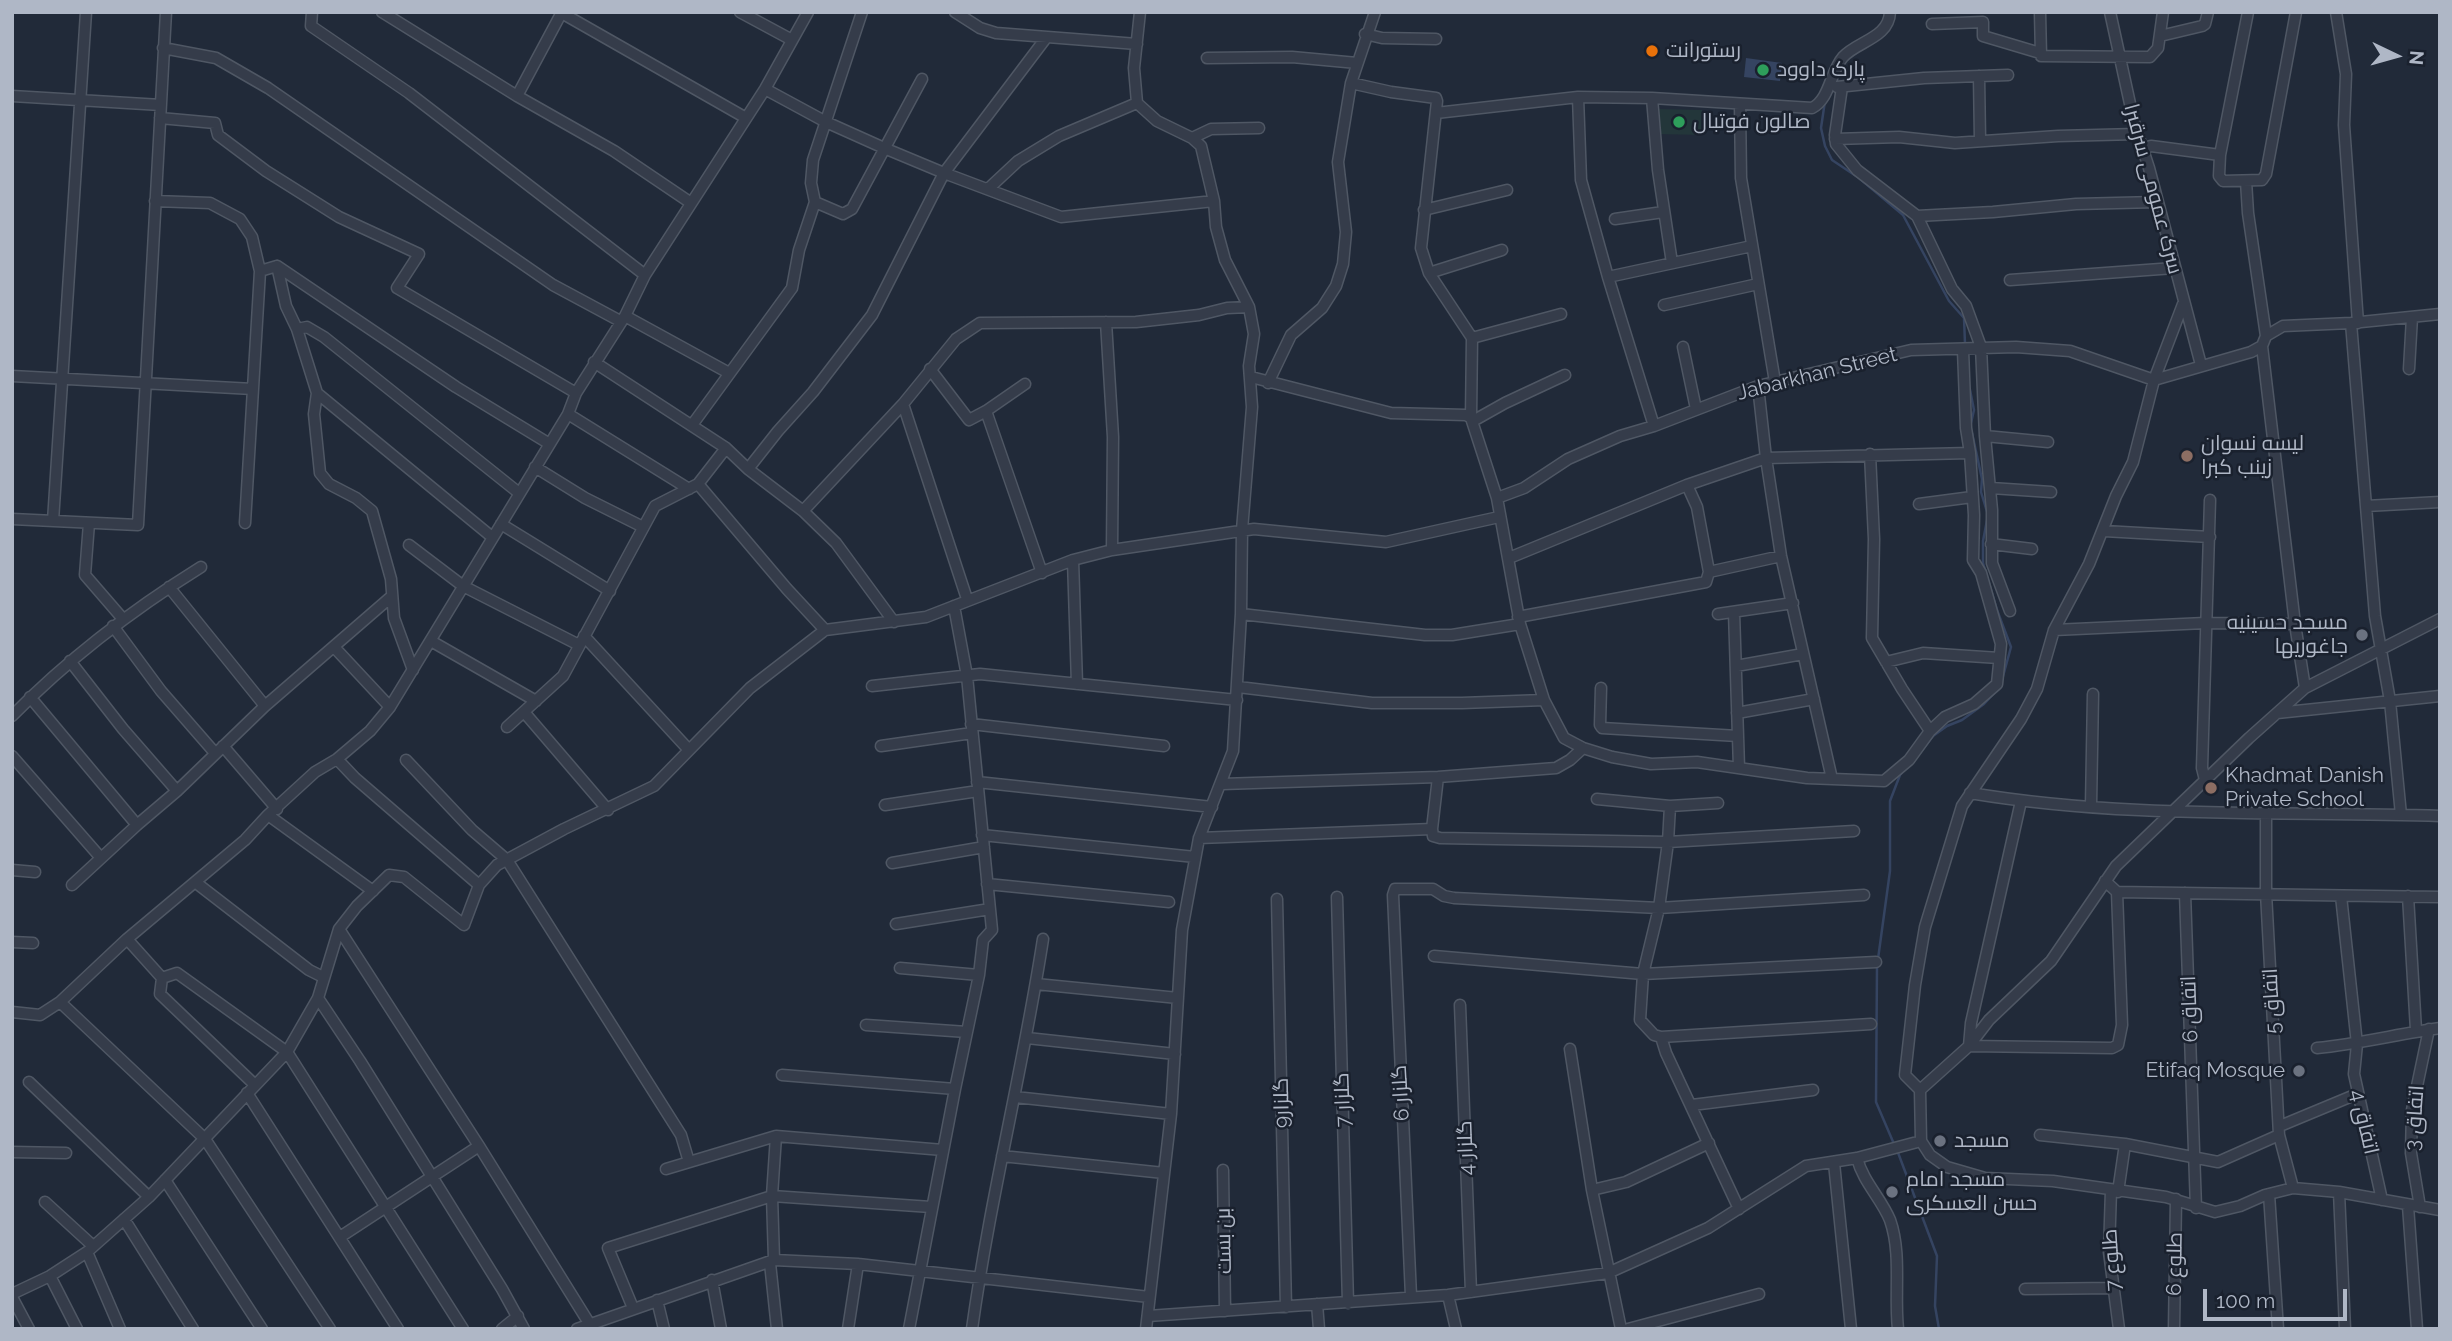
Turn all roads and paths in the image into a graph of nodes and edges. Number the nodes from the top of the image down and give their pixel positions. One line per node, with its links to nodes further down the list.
1 (86, 12): 43 (street)
2 (166, 12): 27 (street)
3 (312, 12): 79 (street)
4 (382, 12): 40 (street)
5 (561, 12): 40 (street); 49 (street)
6 (740, 12): 25 (street)
7 (808, 12): 25 (street)
8 (862, 12): 50 (street)
9 (955, 12): 23 (street)
10 (1140, 12): 26 (street)
11 (1374, 12): 21 (street)
12 (1890, 12): 38 (street)
13 (2040, 12): 28 (street)
14 (2110, 12): 30 (street, سرک عمومی سرقبرا)
15 (2162, 12): 22 (street)
16 (2208, 12): 22 (street)
17 (2248, 12): 58 (street)
18 (2296, 12): 60 (street)
19 (2336, 12): 91 (street)
20 (1932, 24): 28 (street)
21 (1366, 34): 24 (street); 31 (street)
22 (2160, 36): 30 (street)
23 (1046, 38): 26 (street); 59 (street)
24 (1436, 38)
25 (792, 40): 37 (street)
26 (1137, 44): 44 (street)
27 (163, 48): 45 (street); 89 (street)
28 (2040, 53): 30 (street)
29 (1207, 58): 31 (street)
30 (2120, 58): 52 (street, سرک عمومی سرقبرا)
31 (1357, 63): 35 (street)
32 (2008, 75): 33 (street)
33 (1979, 76): 36 (street); 55 (street)
34 (922, 79): 56 (street)
35 (1351, 83): 47 (street); 110 (street)
36 (1842, 87): 38 (street); 54 (street)
37 (765, 89): 49 (street); 50 (street)
38 (1827, 89): 46 (street)
39 (12, 96): 43 (street)
40 (517, 96): 67 (street)
41 (1578, 97): 42 (street); 47 (street); 80 (street)
42 (1652, 98): 46 (street); 69 (street)
43 (82, 100): 45 (street); 106 (street)
44 (1137, 103): 53 (street); 61 (street)
45 (161, 105): 48 (street)
46 (1740, 105): 72 (street)
47 (1436, 113): 68 (street)
48 (160, 118): 63 (street); 115 (street)
49 (746, 118): 67 (street)
50 (826, 122): 56 (street); 65 (street)
51 (1259, 128): 53 (street)
52 (2137, 134): 55 (street); 57 (street, سرک عمومی سرقبرا)
53 (1192, 138): 64 (street)
54 (1835, 139): 55 (street); 70 (street)
55 (1980, 140)
56 (884, 148): 59 (street); 65 (street)
57 (2142, 149): 58 (street); 66 (street, سرک عمومی سرقبرا)
58 (2220, 155): 60 (street)
59 (944, 173): 61 (street); 131 (street)
60 (2246, 181): 94 (street)
61 (988, 190): 64 (street)
62 (1507, 190): 68 (street)
63 (155, 201): 77 (street); 109 (street)
64 (1214, 201): 85 (street)
65 (816, 202): 102 (street)
66 (2157, 202): 70 (street); 76 (street, سرک عمومی سرقبرا)
67 (691, 203): 79 (street)
68 (1424, 210): 78 (street)
69 (1663, 212): 71 (street); 74 (street)
70 (1917, 216): 96 (street)
71 (1615, 219)
72 (1752, 246): 74 (street); 82 (street)
73 (1502, 250): 78 (street)
74 (1672, 263): 80 (street)
75 (277, 266): 77 (street); 92 (street); 125 (street)
76 (2174, 268): 81 (street); 84 (street, سرک عمومی سرقبرا)
77 (260, 271): 113 (street)
78 (1429, 273): 93 (street)
79 (645, 275): 89 (street)
80 (1608, 277): 122 (street)
81 (2010, 280)
82 (1758, 284): 83 (street); 108 (street)
83 (1664, 304)
84 (2183, 304): 99 (street, سرک عمومی سرقبرا); 107 (street)
85 (1249, 307): 90 (street); 105 (street)
86 (1561, 314): 93 (street)
87 (2440, 314): 88 (street)
88 (2412, 317): 91 (street); 101 (street)
89 (622, 318): 98 (street); 102 (street)
90 (1105, 321): 100 (street); 158 (street)
91 (2355, 323): 94 (street); 142 (street)
92 (297, 329): 114 (street); 136 (street)
93 (1472, 338): 120 (street)
94 (2264, 341): 99 (street); 181 (street)
95 (1683, 347): 117 (street)
96 (1981, 347): 97 (street, Jabarkhan Street); 107 (street, Jabarkhan Street); 123 (street)
97 (1963, 350): 108 (street, Jabarkhan Street); 127 (street)
98 (594, 362): 115 (street); 121 (street)
99 (2201, 365): 107 (street)
100 (930, 369): 116 (street); 118 (street)
101 (2409, 369)
102 (729, 373): 121 (street)
103 (1565, 375): 120 (street)
104 (12, 376): 106 (street)
105 (1251, 377): 110 (street); 151 (street)
106 (63, 380): 109 (street); 146 (street)
107 (2154, 380): 152 (street)
108 (1775, 382): 112 (street, Jabarkhan Street)
109 (144, 383): 113 (street); 147 (street)
110 (1268, 383): 120 (street)
111 (1025, 384): 118 (street)
112 (1758, 386): 117 (street, Jabarkhan Street); 129 (street)
113 (253, 389): 148 (street)
114 (317, 393): 153 (street); 168 (street)
115 (576, 393): 119 (street)
116 (903, 404): 143 (street); 169 (street)
117 (1696, 409): 122 (street, Jabarkhan Street)
118 (986, 411): 164 (street)
119 (568, 414): 125 (street); 133 (street)
120 (1472, 419): 138 (street)
121 (692, 425): 126 (street)
122 (1654, 426): 138 (street, Jabarkhan Street)
123 (1985, 436): 124 (street); 134 (street)
124 (2048, 442)
125 (548, 443): 130 (street)
126 (726, 448): 131 (street); 133 (street)
127 (1970, 453): 128 (street); 137 (street)
128 (1870, 454): 129 (street); 192 (street)
129 (1766, 458): 132 (street); 159 (street)
130 (535, 467): 136 (street); 150 (street)
131 (748, 469): 143 (street)
132 (1687, 485): 160 (street); 163 (street)
133 (694, 487): 150 (street); 183 (street)
134 (1991, 488): 135 (street); 155 (street)
135 (2051, 492)
136 (519, 493): 149 (street)
137 (1972, 497): 141 (street); 190 (street)
138 (1497, 498): 144 (street)
139 (2210, 500): 154 (street)
140 (2440, 502): 142 (street)
141 (1919, 504)
142 (2366, 506): 188 (street)
143 (803, 511): 179 (street)
144 (1499, 517): 151 (street); 160 (street)
145 (12, 519): 146 (street)
146 (53, 521): 147 (street)
147 (89, 523): 176 (street)
148 (244, 523)
149 (501, 524): 153 (street); 167 (street)
150 (643, 527): 167 (street)
151 (1241, 530): 158 (street); 174 (street)
152 (2104, 531): 154 (street); 184 (street)
153 (492, 537): 165 (street)
154 (2210, 537): 180 (street)
155 (1992, 544): 157 (street); 172 (street)
156 (409, 545): 165 (street)
157 (2032, 549)
158 (1112, 550): 161 (street)
159 (1781, 556): 163 (street); 170 (street)
160 (1508, 558): 178 (street)
161 (1073, 560): 164 (street); 196 (street)
162 (201, 568): 166 (street)
163 (1709, 572): 178 (street)
164 (1042, 573): 169 (street)
165 (463, 586): 185 (street); 186 (street)
166 (169, 587): 176 (street); 209 (street)
167 (610, 591): 185 (street)
168 (392, 596): 187 (street); 194 (street)
169 (967, 599): 171 (street)
170 (1793, 603): 173 (street); 189 (street)
171 (954, 606): 179 (street); 195 (street)
172 (2010, 611)
173 (1734, 612): 175 (street); 193 (street)
174 (1241, 614): 178 (street); 198 (street)
175 (1718, 614)
176 (123, 619): 182 (street)
177 (2440, 619): 188 (street)
178 (1519, 621): 207 (street)
179 (894, 622): 183 (street)
180 (2205, 623): 181 (street); 184 (street); 230 (street)
181 (2295, 624): 200 (street)
182 (113, 626): 191 (street); 222 (street)
183 (825, 630): 223 (street)
184 (2054, 630): 234 (street)
185 (581, 640): 206 (street); 223 (street)
186 (431, 641): 194 (street); 206 (street)
187 (334, 647): 209 (street); 210 (street)
188 (2382, 649): 200 (street); 208 (street)
189 (1803, 654): 193 (street); 204 (street)
190 (1999, 658): 192 (street); 217 (street)
191 (70, 661): 203 (street); 233 (street)
192 (1886, 662): 217 (street)
193 (1736, 666): 212 (street)
194 (413, 670): 210 (street)
195 (967, 676): 196 (street); 197 (street); 216 (street)
196 (1077, 684): 205 (street)
197 (872, 685)
198 (1238, 687): 205 (street); 207 (street)
199 (1601, 688): 218 (street)
200 (2305, 688): 213 (street)
201 (2093, 694): 240 (street)
202 (2440, 696): 208 (street)
203 (30, 698): 214 (street); 248 (street)
204 (1814, 699): 212 (street); 229 (street)
205 (1237, 700): 231 (street)
206 (536, 701): 211 (street)
207 (1544, 701): 221 (street)
208 (2390, 701): 213 (street); 246 (street)
209 (265, 706): 222 (street)
210 (390, 707): 225 (street)
211 (524, 712): 215 (street); 242 (street)
212 (1737, 713): 218 (street)
213 (2277, 713): 230 (street)
214 (12, 716)
215 (507, 727)
216 (972, 728): 219 (street); 220 (street); 232 (street)
217 (1930, 730): 229 (street)
218 (1738, 736): 227 (street)
219 (881, 746)
220 (1164, 746)
221 (1583, 748): 227 (street); 228 (street)
222 (219, 750): 233 (street); 244 (street)
223 (689, 750): 242 (street)
224 (12, 756): 256 (street)
225 (337, 760): 244 (street); 265 (street)
226 (407, 760): 257 (street)
227 (1739, 768): 229 (street)
228 (1438, 777): 231 (street); 249 (street)
229 (1832, 779)
230 (2204, 780): 243 (street)
231 (1222, 784): 241 (street)
232 (978, 786): 238 (street); 241 (street); 251 (street)
233 (177, 791): 248 (street)
234 (1970, 793): 236 (street); 316 (street)
235 (1597, 799): 239 (street)
236 (2021, 802): 240 (street); 306 (street)
237 (1718, 803): 239 (street)
238 (885, 805)
239 (1670, 806): 253 (street)
240 (2091, 806): 243 (street)
241 (1212, 807): 252 (street)
242 (608, 810): 257 (street)
243 (2173, 811): 245 (street); 261 (street)
244 (272, 812): 262 (street); 266 (street)
245 (2266, 813): 246 (street); 269 (street, اتفاق 5)
246 (2401, 815): 247 (street)
247 (2440, 816)
248 (137, 825): 256 (street)
249 (1432, 830): 252 (street); 253 (street)
250 (1854, 831): 253 (street)
251 (982, 835): 254 (street); 255 (street)
252 (1199, 838): 255 (street)
253 (1668, 842): 277 (street)
254 (984, 848): 258 (street); 263 (street)
255 (1195, 857): 294 (street)
256 (101, 858): 264 (street)
257 (507, 860): 265 (street); 336 (street)
258 (892, 863)
259 (12, 870): 260 (street)
260 (35, 872)
261 (2105, 881): 267 (street); 306 (street)
262 (195, 883): 281 (street); 290 (street)
263 (988, 884): 276 (street); 278 (street)
264 (72, 885)
265 (479, 885): 266 (street)
266 (373, 891): 280 (street)
267 (2116, 892): 268 (street); 306 (street)
268 (2185, 893): 269 (street); 335 (street, اتفاق 6)
269 (2266, 894): 271 (street); 322 (street, اتفاق 5)
270 (1864, 895): 277 (street)
271 (2341, 895): 272 (street); 305 (street, اتفاق 4)
272 (2408, 896): 274 (street); 301 (street)
273 (1337, 897): 379 (street, گلزار 7)
274 (2440, 897)
275 (1277, 899): 381 (street, گلزار9)
276 (1169, 902)
277 (1659, 908): 288 (street); 377 (street, گلزار 6)
278 (990, 909): 279 (street); 289 (street)
279 (896, 924)
280 (339, 929): 290 (street); 329 (street)
281 (127, 939): 291 (street); 295 (street)
282 (1043, 939): 292 (street)
283 (12, 942): 284 (street)
284 (33, 943)
285 (1434, 956): 288 (street)
286 (1876, 962): 288 (street)
287 (900, 968): 289 (street)
288 (1643, 974): 303 (street)
289 (979, 975): 302 (street)
290 (323, 977): 293 (street)
291 (162, 978): 309 (street); 313 (street)
292 (1036, 984): 294 (street); 304 (street)
293 (318, 998): 309 (street); 341 (street)
294 (1178, 998): 310 (street)
295 (60, 1002): 297 (street); 325 (street)
296 (1460, 1005): 372 (street, گلزار 4)
297 (12, 1012)
298 (1871, 1024): 303 (street)
299 (866, 1025): 302 (street)
300 (2434, 1028): 301 (street); 356 (street, اتفاق 3)
301 (2416, 1030): 305 (street)
302 (967, 1032): 314 (street)
303 (1661, 1037): 320 (street)
304 (1027, 1038): 310 (street); 319 (street)
305 (2357, 1044): 307 (street); 318 (street, اتفاق 4)
306 (1969, 1046): 316 (street)
307 (2317, 1048)
308 (1570, 1049): 344 (street)
309 (287, 1052): 313 (street); 354 (street)
310 (1175, 1054): 321 (street)
311 (782, 1075): 314 (street)
312 (29, 1082): 349 (street)
313 (255, 1085): 317 (street)
314 (955, 1089): 330 (street)
315 (1813, 1090): 320 (street)
316 (1920, 1090): 326 (street)
317 (247, 1093): 325 (street); 361 (street)
318 (2357, 1094): 322 (street); 351 (street, اتفاق 4)
319 (1015, 1097): 321 (street); 333 (street)
320 (1692, 1105): 327 (street)
321 (1171, 1114): 340 (street)
322 (2279, 1130): 335 (street); 343 (street, اتفاق 5)
323 (2040, 1135): 328 (street)
324 (776, 1136): 330 (street); 336 (street); 348 (street)
325 (205, 1139): 342 (street); 393 (street)
326 (1921, 1141): 334 (street); 345 (street)
327 (1709, 1143): 344 (street); 358 (street)
328 (2124, 1144): 335 (street); 345 (street, طلوع 7)
329 (479, 1146): 341 (street); 387 (street)
330 (943, 1150): 355 (street)
331 (12, 1152): 332 (street)
332 (66, 1153)
333 (1002, 1156): 340 (street); 368 (street)
334 (1857, 1158): 337 (street); 412 (street)
335 (2195, 1158): 357 (street, اتفاق 6)
336 (689, 1162): 338 (street)
337 (1834, 1163): 358 (street); 411 (street)
338 (666, 1168)
339 (1223, 1170): 383 (street, بن بست)
340 (1164, 1173): 376 (street)
341 (433, 1177): 354 (street); 384 (street)
342 (165, 1181): 349 (street); 392 (street)
343 (2293, 1188): 346 (street); 347 (street)
344 (1592, 1190): 366 (street)
345 (2115, 1191): 350 (street); 370 (street, طلوع 7)
346 (2339, 1192): 351 (street); 416 (street)
347 (2269, 1194): 357 (street); 415 (street)
348 (772, 1196): 355 (street); 363 (street); 382 (street)
349 (149, 1197): 360 (street)
350 (2176, 1199): 357 (street); 414 (street, طلوع 6)
351 (2382, 1200): 353 (street)
352 (45, 1202): 362 (street)
353 (2408, 1206): 356 (street); 417 (street)
354 (386, 1207): 361 (street); 395 (street)
355 (932, 1207): 365 (street)
356 (2420, 1207): 359 (street)
357 (2196, 1208)
358 (1739, 1209): 366 (street)
359 (2440, 1210)
360 (124, 1219): 362 (street); 391 (street)
361 (340, 1237): 394 (street)
362 (89, 1249): 367 (street); 390 (street)
363 (772, 1262): 364 (street); 369 (street); 402 (street)
364 (858, 1264): 365 (street); 403 (street)
365 (919, 1271): 368 (street); 404 (street)
366 (1608, 1273): 372 (street); 409 (street)
367 (50, 1276): 375 (street); 389 (street)
368 (980, 1277): 376 (street); 405 (street)
369 (712, 1280): 378 (street); 401 (street)
370 (2113, 1288): 371 (street); 413 (street, طلوع 7)
371 (2025, 1289)
372 (1471, 1292): 374 (street)
373 (1759, 1294): 410 (street)
374 (1448, 1295): 377 (street); 408 (street)
375 (12, 1296): 388 (street)
376 (1149, 1297): 385 (street)
377 (1411, 1297): 379 (street)
378 (657, 1300): 382 (street); 400 (street)
379 (1348, 1303): 380 (street)
380 (1317, 1304): 381 (street); 407 (street)
381 (1286, 1307): 383 (street)
382 (633, 1308): 386 (street)
383 (1225, 1311): 385 (street)
384 (518, 1316): 396 (street); 397 (street)
385 (1148, 1316): 406 (street)
386 (607, 1317): 387 (street); 399 (street)
387 (589, 1323): 398 (street)
388 (29, 1329)
389 (77, 1329)
390 (120, 1329)
391 (193, 1329)
392 (262, 1329)
393 (330, 1329)
394 (398, 1329)
395 (463, 1329)
396 (502, 1329)
397 (524, 1329)
398 (577, 1329)
399 (611, 1329)
400 (664, 1329)
401 (721, 1329)
402 (777, 1329)
403 (848, 1329)
404 (909, 1329)
405 (972, 1329)
406 (1146, 1329)
407 (1319, 1329)
408 (1456, 1329)
409 (1621, 1329)
410 (1628, 1329)
411 (1851, 1329)
412 (1898, 1329)
413 (2119, 1329)
414 (2174, 1329)
415 (2278, 1329)
416 (2346, 1329)
417 (2417, 1329)

